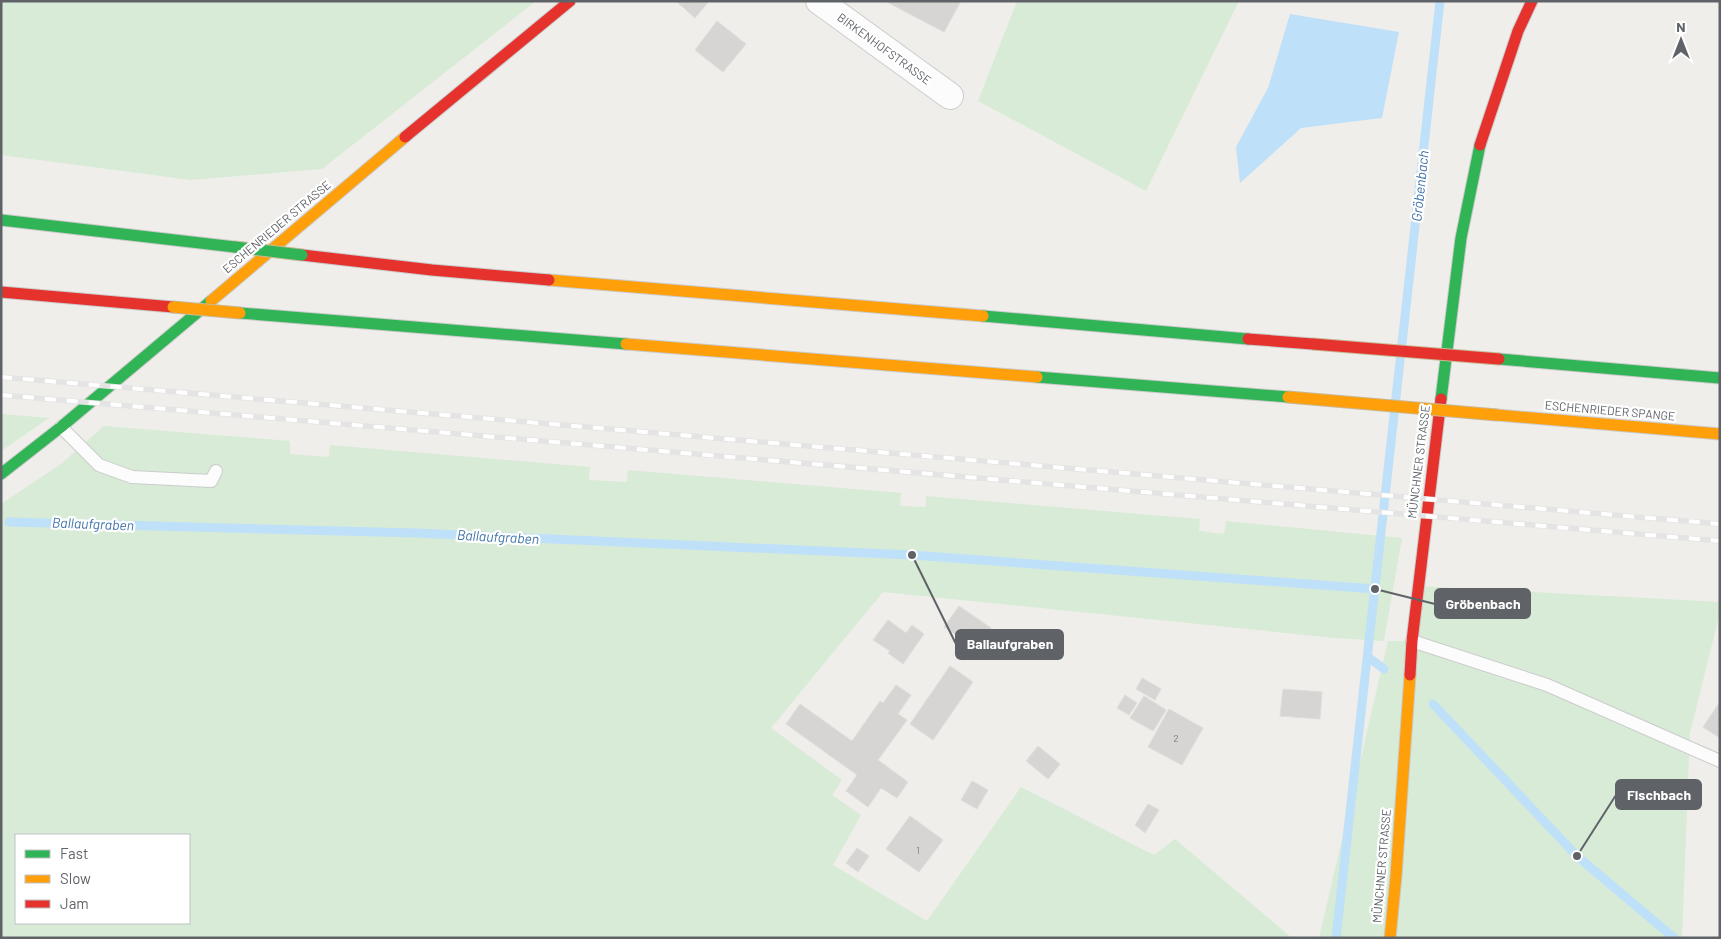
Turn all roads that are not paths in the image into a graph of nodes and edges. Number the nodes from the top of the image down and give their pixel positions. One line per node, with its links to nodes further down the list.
1 (570, 1): 8 (main road, ESCHENRIEDER STRASSE)
2 (818, 1): 4 (street, BIRKENHOFSTRASSE)
3 (1532, 1): 12 (main road, MÜNCHNER STRASSE)
4 (950, 96)
5 (1, 220): 7 (main road, bridge)
6 (1, 292): 9 (main road, ESCHENRIEDER SPANGE, bridge)
7 (1720, 378)
8 (61, 427): 10 (lane); 11 (main road, ESCHENRIEDER STRASSE)
9 (1720, 434)
10 (216, 471)
11 (1, 474)
12 (1412, 641): 13 (lane); 14 (main road, MÜNCHNER STRASSE)
13 (1720, 761)
14 (1390, 938)

